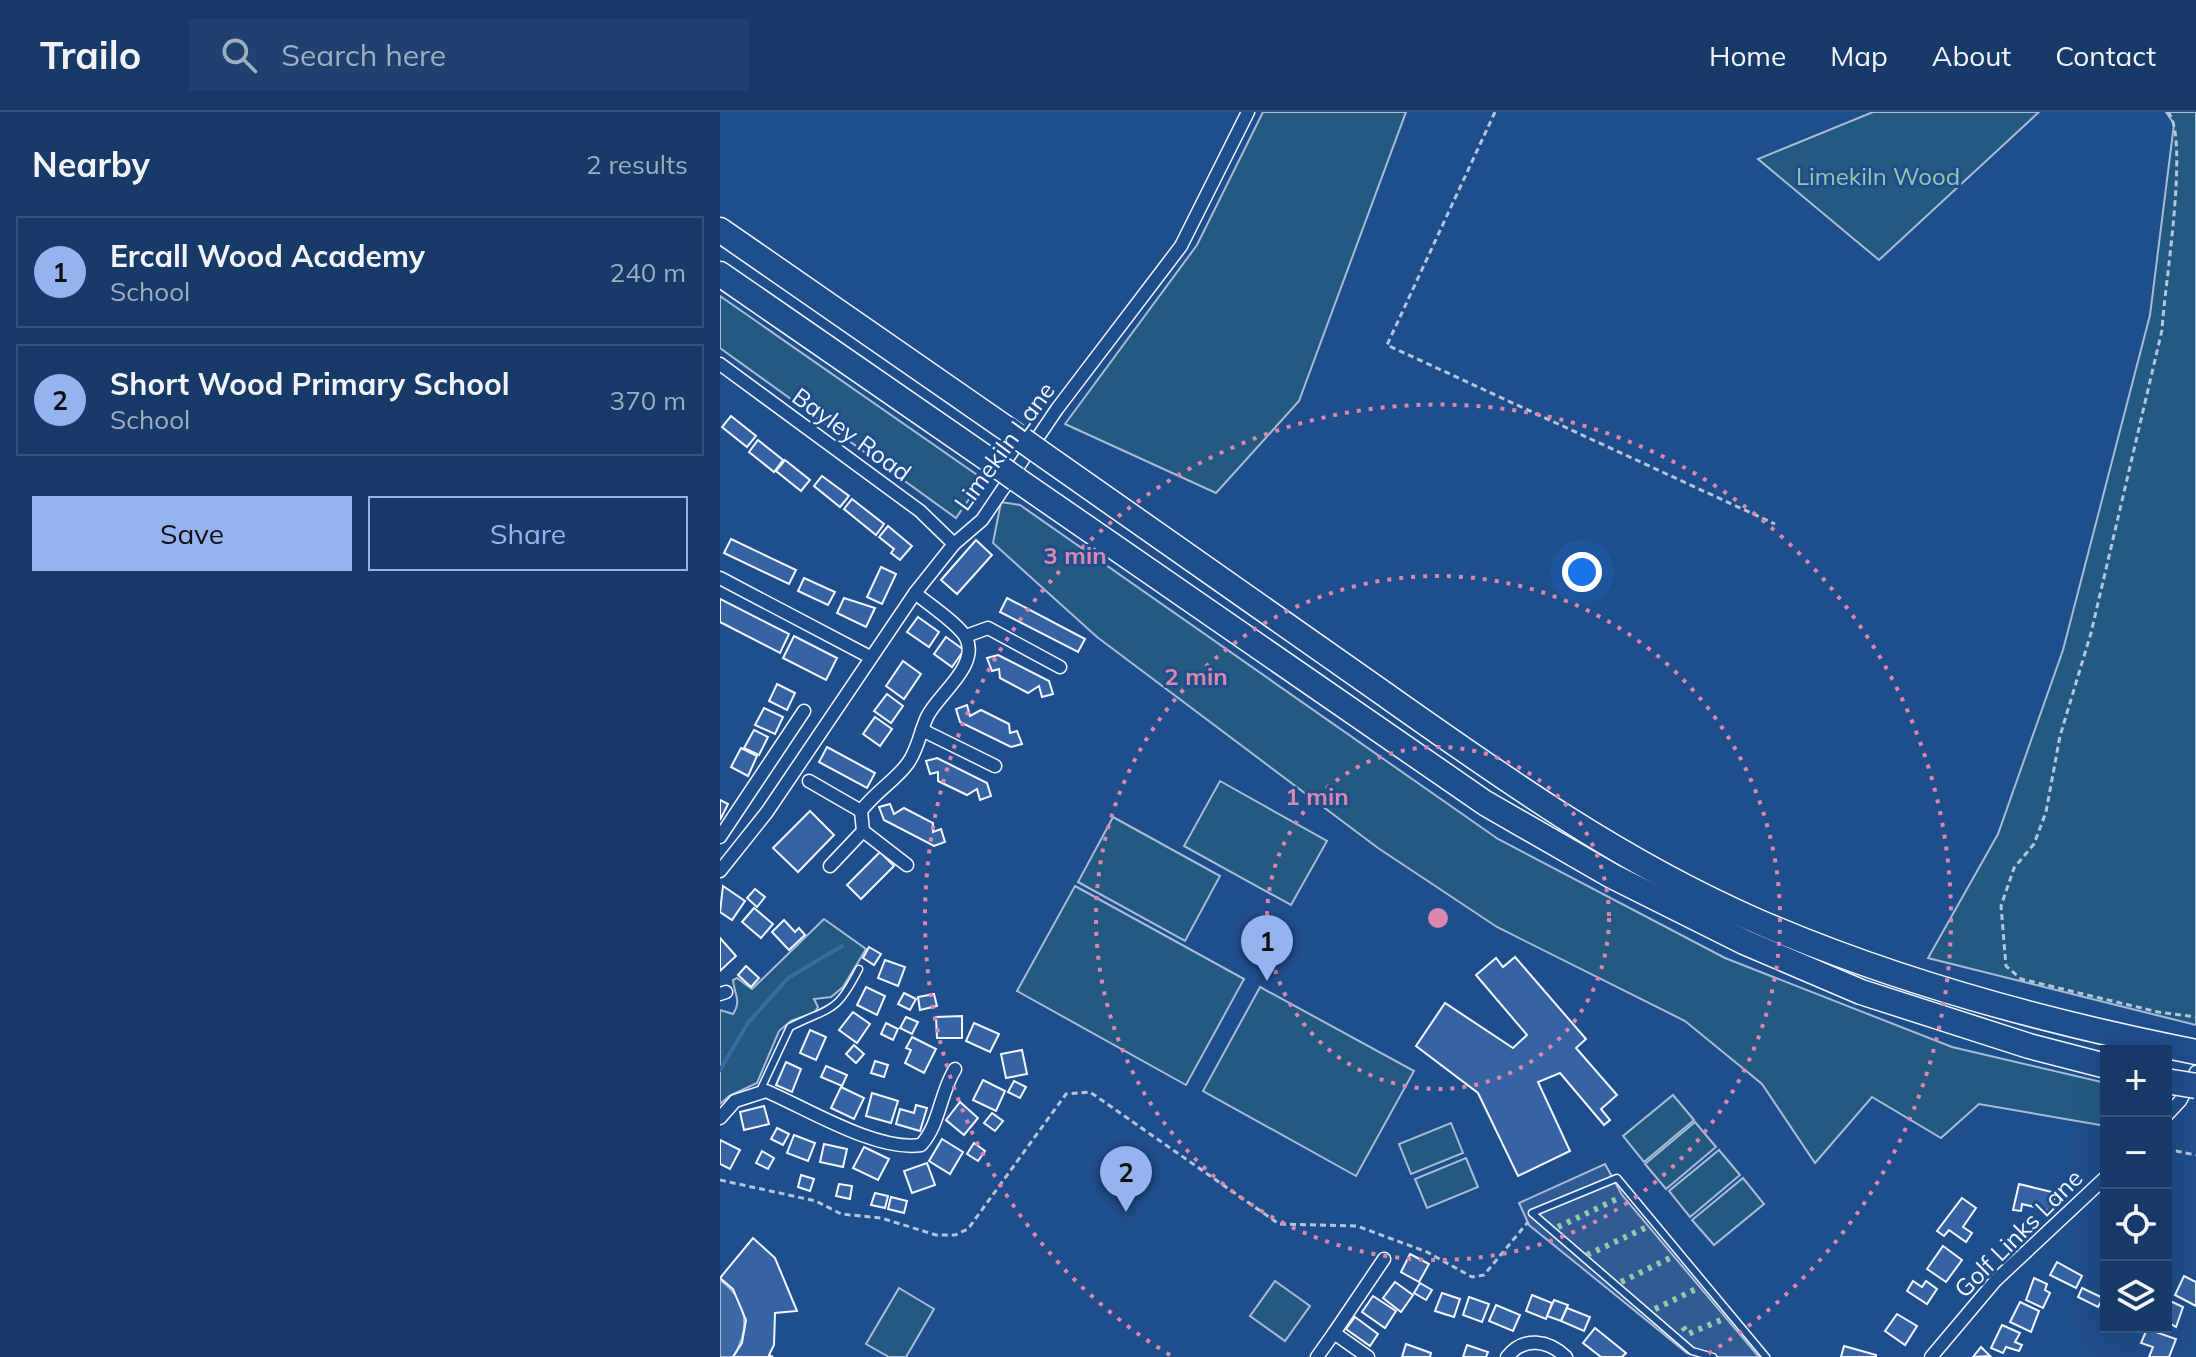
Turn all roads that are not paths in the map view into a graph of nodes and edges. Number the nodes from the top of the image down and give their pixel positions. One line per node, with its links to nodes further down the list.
1 (1248, 112): 5 (street, Limekiln Lane)
2 (720, 230): 22 (highway, bridge)
3 (720, 274): 23 (highway, bridge)
4 (720, 364): 5 (street, Bayley Road)
5 (954, 544): 7 (street, Limekiln Lane)
6 (720, 578): 9 (street)
7 (915, 593): 8 (street); 9 (street, Limekiln Lane)
8 (966, 636): 10 (street); 12 (street)
9 (870, 657): 20 (street, Limekiln Lane)
10 (1060, 667)
11 (804, 711): 17 (street)
12 (922, 730): 13 (street); 15 (street)
13 (995, 766)
14 (809, 781): 15 (street)
15 (861, 811): 16 (street)
16 (863, 831): 18 (street); 19 (street)
17 (720, 837)
18 (907, 865)
19 (830, 866)
20 (720, 871)
21 (859, 969): 28 (lane)
22 (2184, 1050)
23 (2100, 1064)
24 (955, 1069): 28 (street)
25 (2196, 1072): 29 (street)
26 (2172, 1082): 27 (highway, bridge)
27 (2196, 1086)
28 (759, 1093): 30 (street)
29 (2172, 1110)
30 (720, 1118)
31 (2100, 1183): 40 (street, Golf Links Lane)
32 (1384, 1259): 33 (street)
33 (1334, 1333): 34 (street); 35 (street)
34 (1317, 1357)
35 (1368, 1357)
36 (1507, 1357): 37 (street)
37 (1566, 1357)
38 (1713, 1357): 39 (lane)
39 (1766, 1357)
40 (1931, 1357)

